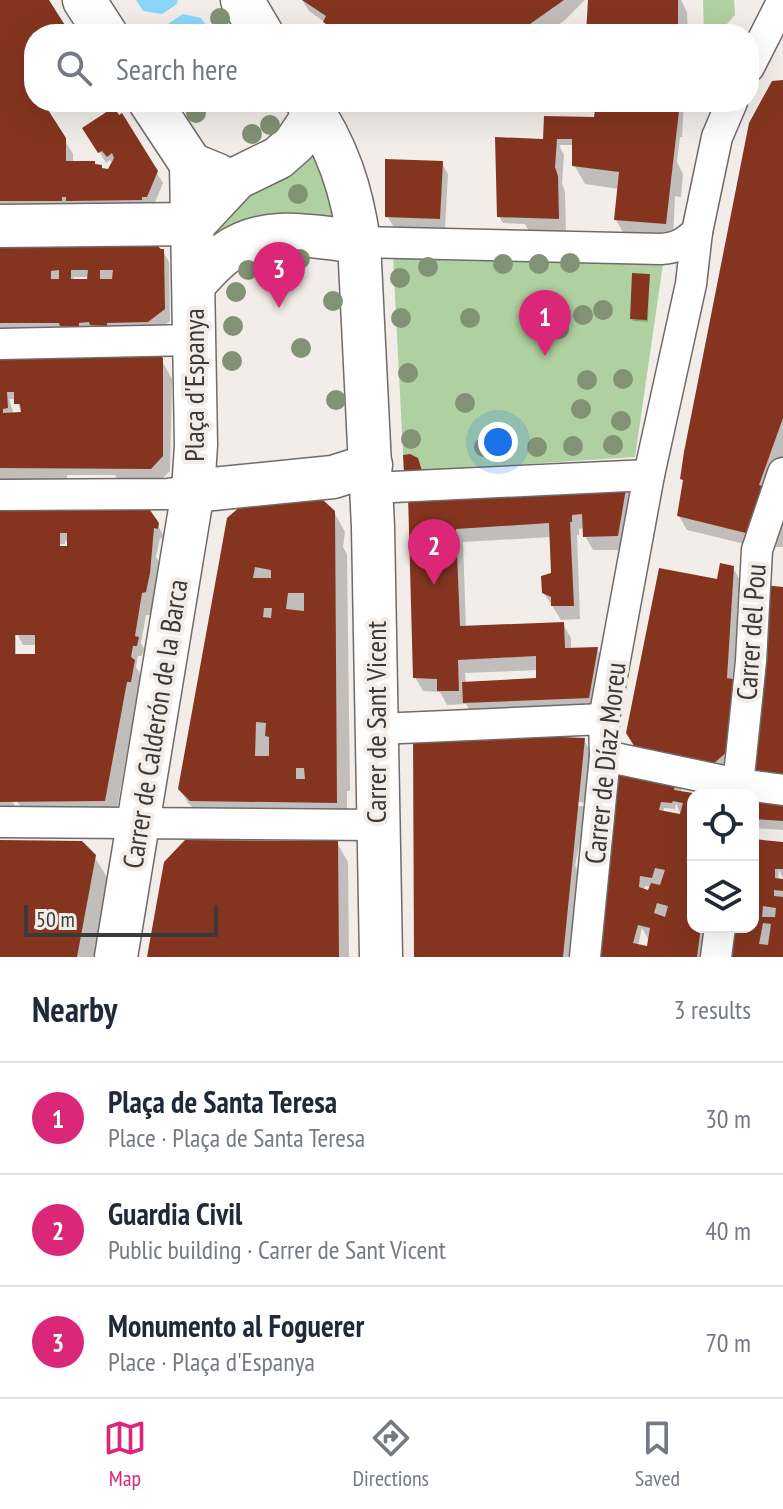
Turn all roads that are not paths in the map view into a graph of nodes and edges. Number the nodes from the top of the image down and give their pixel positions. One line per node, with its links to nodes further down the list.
1 (84, 0): 4 (main road)
2 (242, 0): 5 (main road)
3 (783, 0): 6 (street)
4 (100, 24)
5 (256, 24)
6 (759, 47)
7 (157, 112): 11 (main road)
8 (309, 112): 12 (main road)
9 (313, 112): 16 (main road)
10 (728, 112): 15 (street, Carrer de Díaz Moreu)
11 (191, 164): 12 (main road); 13 (main road, Plaça d'Espanya)
12 (237, 178): 13 (main road)
13 (194, 224): 14 (main road); 17 (main road, Plaça d'Espanya)
14 (0, 226)
15 (685, 240): 16 (street); 21 (street, Carrer de Díaz Moreu)
16 (359, 242): 17 (main road, Plaça d'Espanya); 22 (main road)
17 (195, 283): 18 (main road, Plaça d'Espanya)
18 (193, 340): 19 (street); 23 (main road, Plaça d'Espanya)
19 (0, 344)
20 (783, 473): 29 (street, Carrer del Pou)
21 (649, 475): 22 (street); 25 (street, Carrer de Díaz Moreu)
22 (359, 477): 23 (main road, Plaça d'Espanya); 26 (main road, Carrer de Sant Vicent)
23 (193, 491): 24 (street); 33 (main road, Carrer de Calderón de la Barca)
24 (0, 495)
25 (604, 719): 26 (street); 27 (street, Carrer de Díaz Moreu)
26 (378, 729): 34 (main road, Carrer de Sant Vicent)
27 (605, 756): 28 (street); 38 (street, Carrer de Díaz Moreu)
28 (733, 789)
29 (737, 789)
30 (759, 790): 31 (street)
31 (783, 790)
32 (0, 822): 33 (street)
33 (140, 822): 34 (street); 36 (main road, Carrer de Calderón de la Barca)
34 (377, 825): 37 (main road, Carrer de Sant Vicent)
35 (719, 933): 39 (street)
36 (116, 957)
37 (381, 957)
38 (585, 957)
39 (716, 957)

